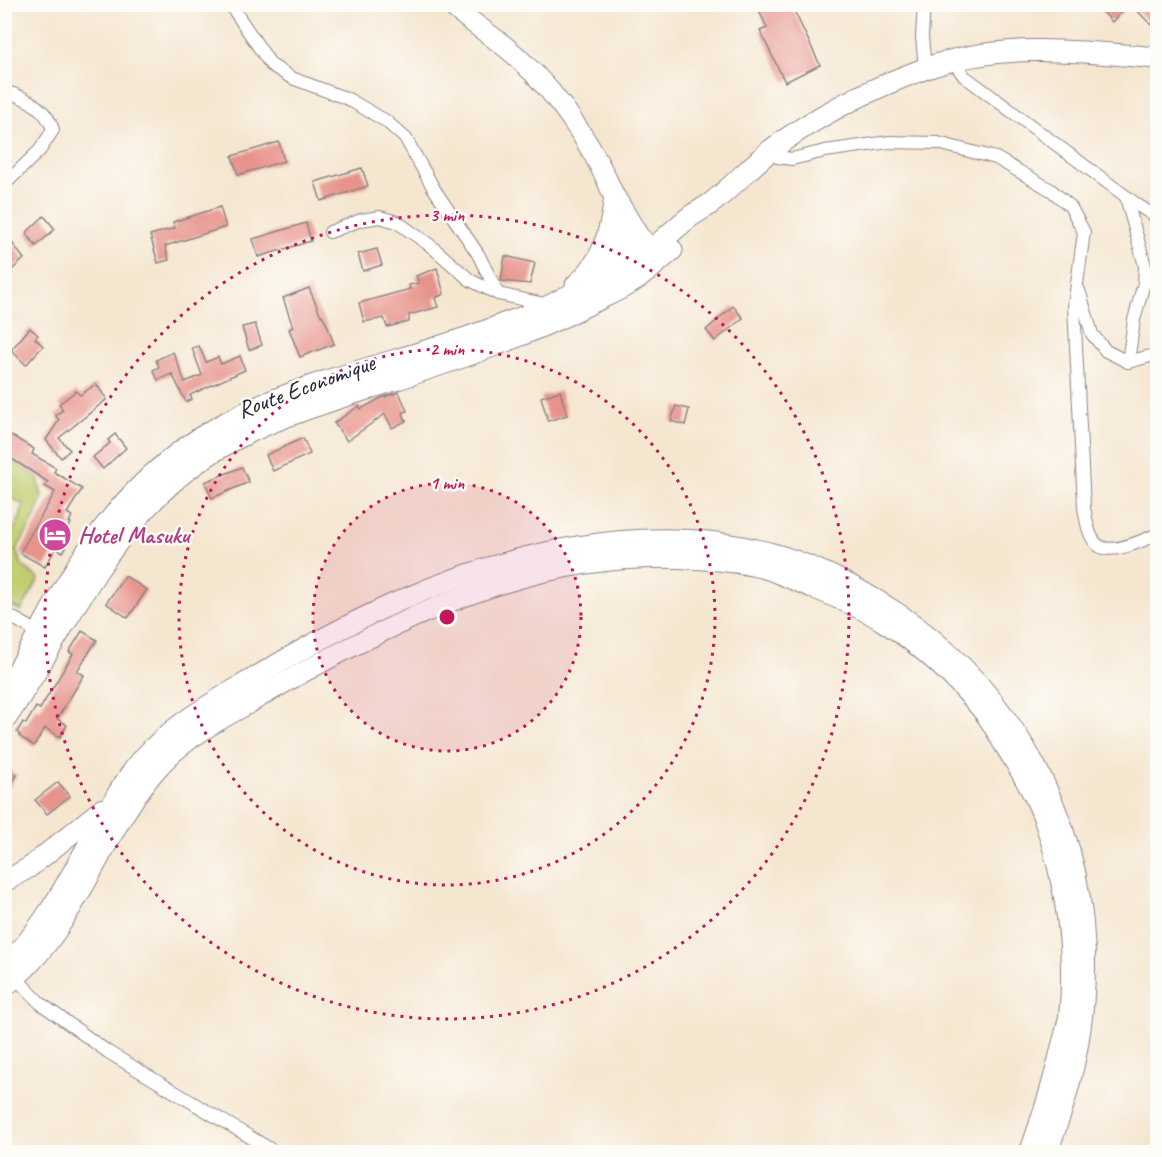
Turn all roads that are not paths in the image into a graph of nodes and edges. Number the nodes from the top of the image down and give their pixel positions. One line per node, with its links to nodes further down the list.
1 (230, 4): 17 (street)
2 (450, 4): 11 (main road)
3 (924, 4): 6 (street)
4 (1158, 57): 5 (highway, Route Economique)
5 (952, 61): 6 (highway, Route Economique); 10 (street)
6 (925, 68): 8 (highway, Route Economique)
7 (4, 91): 9 (street)
8 (769, 152): 12 (highway, Route Economique); 16 (street)
9 (4, 184)
10 (1126, 197): 13 (street); 21 (street)
11 (615, 198): 15 (main road); 15 (highway); 18 (highway)
12 (711, 205): 15 (highway, Route Economique); 15 (highway, Route Economique)
13 (1158, 218)
14 (330, 232): 17 (street)
15 (632, 269): 18 (highway, Route Economique); 19 (highway, Route Economique)
16 (1077, 283): 21 (street); 22 (street)
17 (498, 294): 18 (street)
18 (553, 304): 19 (highway, Route Economique)
19 (460, 349): 24 (highway, Route Economique)
20 (1158, 354): 21 (street)
21 (1128, 362)
22 (1158, 534)
23 (4, 613): 24 (street)
24 (47, 637): 25 (highway, Route Economique); 26 (highway, Route Economique)
25 (4, 693)
26 (4, 721)
27 (132, 772): 28 (main road); 29 (main road); 32 (main road)
28 (4, 882)
29 (8, 977): 30 (street); 31 (main road)
30 (274, 1152)
31 (1030, 1152)
32 (1047, 1152)

